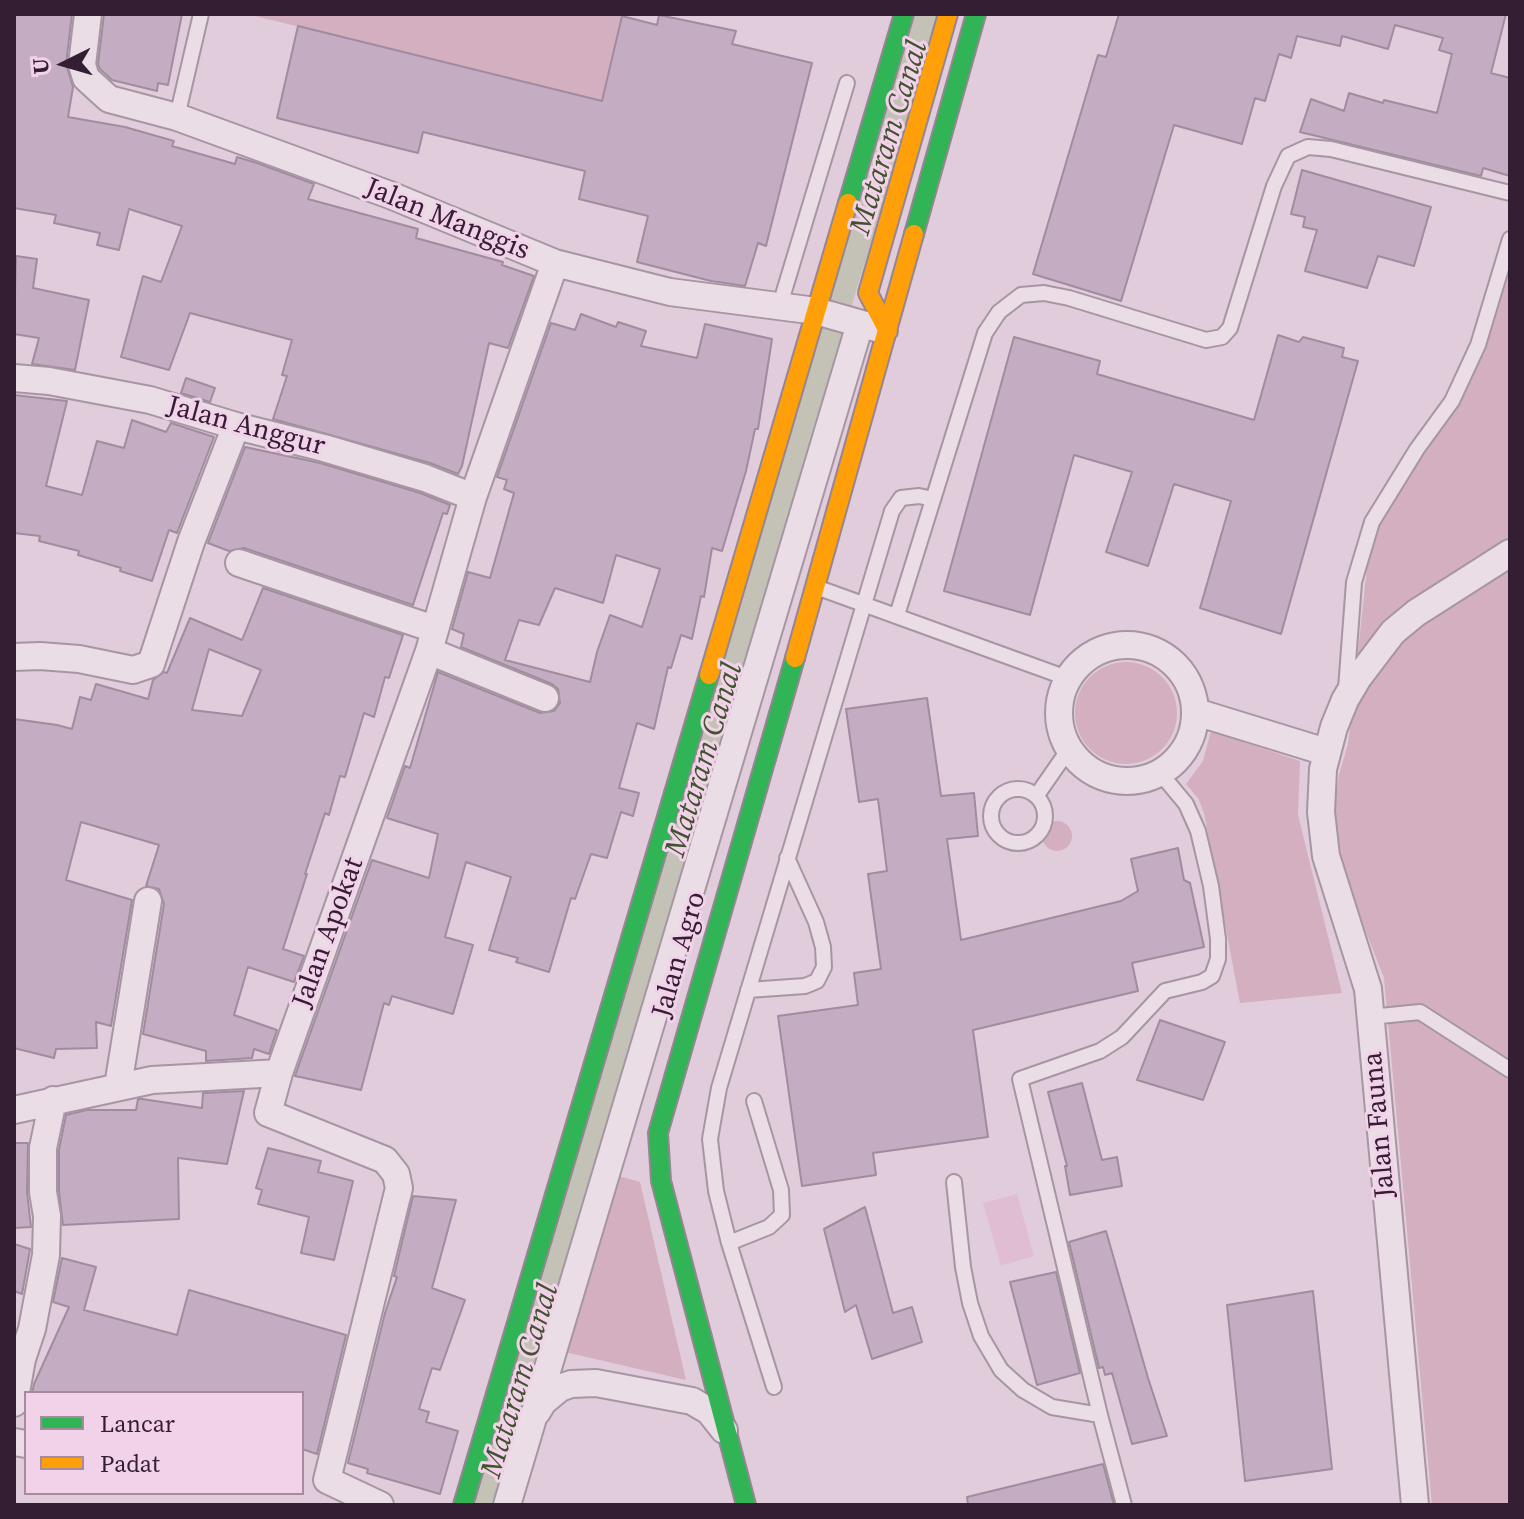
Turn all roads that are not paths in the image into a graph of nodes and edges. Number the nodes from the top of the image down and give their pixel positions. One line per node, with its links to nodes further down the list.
1 (88, 14): 7 (street, Jalan Manggis)
2 (201, 14): 7 (lane)
3 (904, 14): 12 (main road)
4 (948, 14): 14 (main road)
5 (976, 14): 14 (main road, Jalan Agro)
6 (847, 83): 11 (lane)
7 (177, 117): 10 (street, Jalan Manggis)
8 (1510, 193): 18 (lane)
9 (1510, 239): 28 (lane)
10 (555, 263): 11 (street, Jalan Manggis); 17 (street, Jalan Apokat)
11 (779, 308): 12 (street, Jalan Manggis)
12 (820, 312): 13 (street, Jalan Manggis); 53 (main road)
13 (856, 322): 14 (street, Jalan Manggis); 49 (street)
14 (888, 331): 21 (main road, Jalan Agro)
15 (14, 378): 16 (street, Jalan Anggur)
16 (236, 426): 17 (street, Jalan Anggur); 25 (street)
17 (473, 497): 24 (street, Jalan Apokat)
18 (933, 499): 22 (lane); 23 (lane)
19 (1510, 553): 28 (street, Jalan Fauna)
20 (239, 563): 24 (street)
21 (815, 587): 22 (lane); 50 (main road, Jalan Agro)
22 (862, 603): 23 (lane); 34 (lane)
23 (897, 615): 26 (lane)
24 (432, 640): 27 (street); 39 (street, Jalan Apokat)
25 (14, 657)
26 (1067, 678): 29 (street); 30 (street)
27 (545, 698)
28 (1345, 700): 31 (street, Jalan Fauna)
29 (1196, 712): 31 (street); 32 (street)
30 (1069, 749): 32 (street); 33 (lane)
31 (1326, 752): 37 (street, Jalan Fauna)
32 (1161, 774): 48 (lane)
33 (1037, 795)
34 (787, 858): 36 (lane); 36 (lane)
35 (148, 901): 40 (street)
36 (748, 990): 45 (lane)
37 (1370, 1017): 38 (lane); 57 (street, Jalan Fauna)
38 (1510, 1070)
39 (279, 1073): 40 (street); 51 (street, Jalan Apokat)
40 (118, 1086): 41 (street)
41 (53, 1100): 43 (street); 47 (street)
42 (754, 1101): 45 (lane)
43 (14, 1110)
44 (954, 1182): 48 (lane)
45 (729, 1243): 46 (lane)
46 (774, 1387)
47 (14, 1403)
48 (1100, 1415): 56 (lane)
49 (533, 1420): 50 (street); 54 (street)
50 (728, 1437): 55 (main road, Jalan Agro)
51 (325, 1492): 52 (street, Jalan Apokat)
52 (380, 1505)
53 (463, 1505)
54 (507, 1505)
55 (746, 1505)
56 (1124, 1505)
57 (1415, 1505)

